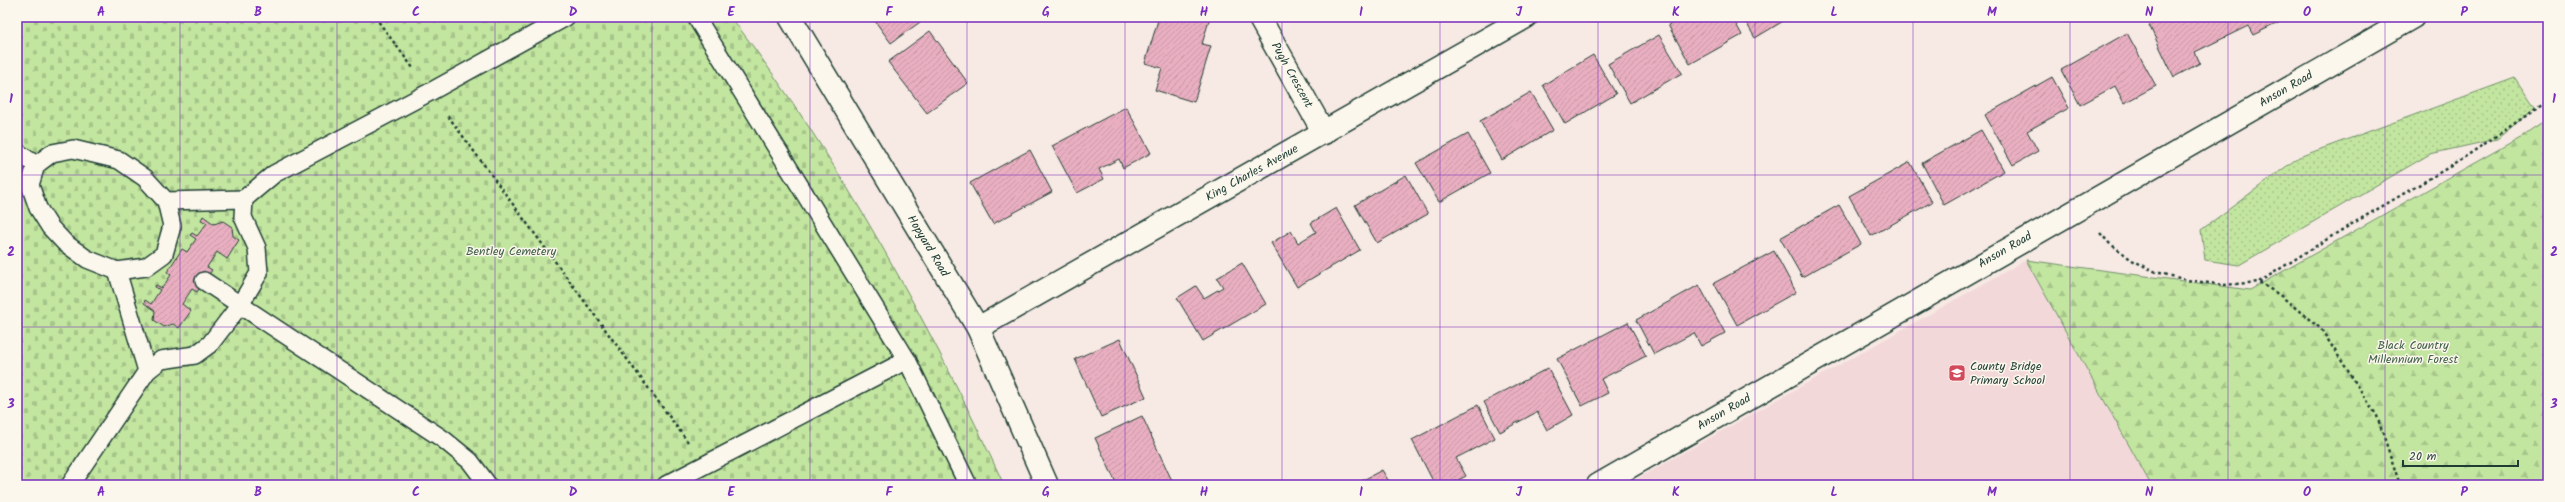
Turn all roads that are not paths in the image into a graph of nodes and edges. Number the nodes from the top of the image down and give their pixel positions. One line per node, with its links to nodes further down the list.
1 (566, 17): 10 (lane)
2 (696, 17): 16 (lane)
3 (790, 17): 15 (street, Hopyard Road)
4 (1259, 17): 7 (street, Pugh Crescent)
5 (1526, 17): 7 (street, King Charles Avenue)
6 (2413, 17): 23 (street, Anson Road)
7 (1324, 133): 15 (street, King Charles Avenue)
8 (17, 152): 9 (lane)
9 (36, 166): 11 (lane); 12 (lane)
10 (244, 199): 11 (lane); 14 (lane)
11 (166, 201): 12 (lane)
12 (117, 271): 17 (lane)
13 (204, 281): 14 (lane)
14 (240, 305): 17 (lane); 19 (lane)
15 (978, 328): 22 (street, Hopyard Road)
16 (907, 360): 20 (lane); 21 (lane)
17 (146, 371): 18 (lane)
18 (70, 485)
19 (488, 485)
20 (666, 485)
21 (968, 485)
22 (1047, 485)
23 (1598, 485)

